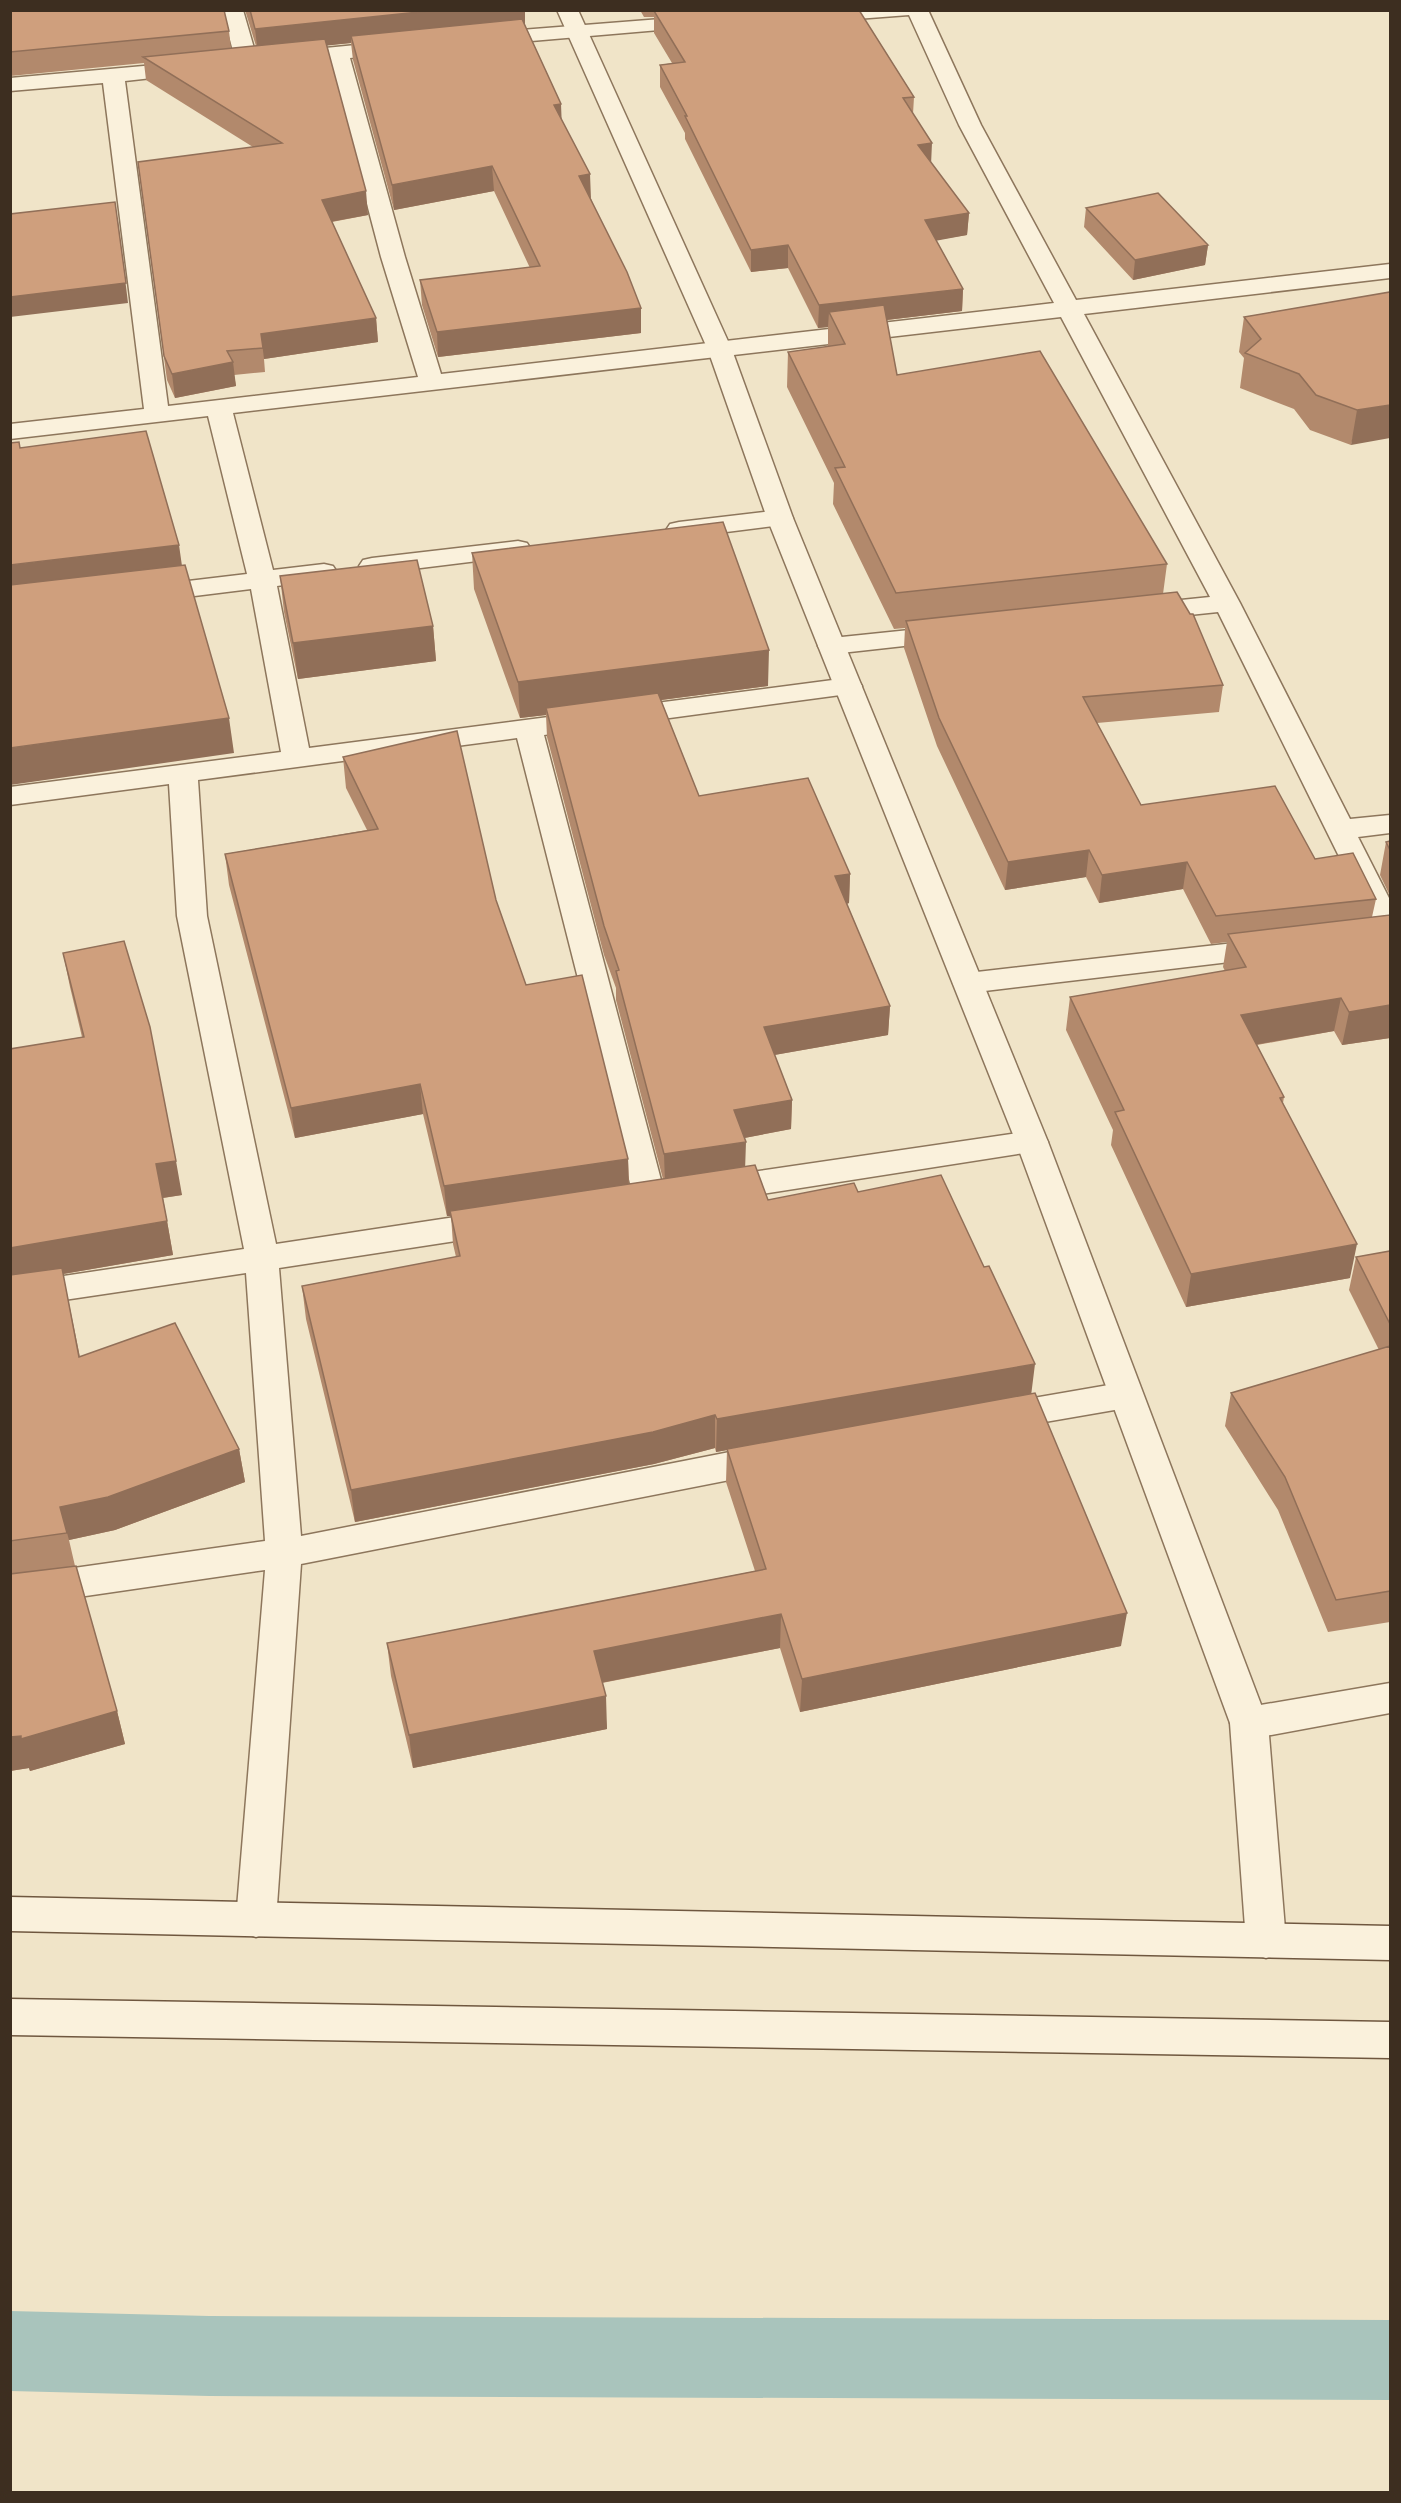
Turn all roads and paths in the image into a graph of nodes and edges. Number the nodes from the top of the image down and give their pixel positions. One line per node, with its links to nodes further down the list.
1 (232, 10): 10 (street)
2 (905, 10): 4 (street)
3 (917, 10): 14 (street)
4 (798, 17)
5 (571, 20): 6 (street); 7 (street); 15 (street)
6 (716, 21)
7 (468, 40)
8 (421, 45): 9 (street)
9 (338, 53): 10 (street); 16 (street)
10 (247, 62): 11 (street)
11 (113, 75): 12 (street); 18 (street)
12 (10, 85)
13 (1390, 271): 14 (street)
14 (1069, 309): 15 (street); 25 (street)
15 (720, 350): 16 (street); 20 (street)
16 (432, 384): 17 (street)
17 (219, 409): 18 (street); 23 (street)
18 (157, 416): 19 (street)
19 (10, 432)
20 (780, 518): 21 (street); 28 (street)
21 (651, 533)
22 (545, 546): 23 (street)
23 (262, 579): 24 (street); 31 (street)
24 (125, 596)
25 (1227, 603): 26 (street); 35 (street)
26 (1122, 615)
27 (971, 631): 28 (street)
28 (832, 646): 29 (street)
29 (848, 686): 30 (street); 38 (street)
30 (529, 729): 31 (street); 39 (street)
31 (297, 760): 32 (street)
32 (183, 774): 33 (street); 41 (street)
33 (10, 796)
34 (1390, 824): 35 (street)
35 (1339, 830): 36 (street)
36 (1383, 935)
37 (1297, 946): 38 (street)
38 (968, 984): 39 (street)
39 (1032, 1142): 43 (street)
40 (520, 1219): 41 (street)
41 (262, 1258): 42 (street); 46 (street)
42 (10, 1296)
43 (1126, 1395): 44 (street); 49 (street)
44 (962, 1424)
45 (797, 1453): 46 (street)
46 (284, 1553): 47 (street); 51 (street)
47 (10, 1592)
48 (1390, 1698): 49 (street)
49 (1249, 1723): 52 (street)
50 (10, 1914): 51 (street)
51 (256, 1920): 52 (street)
52 (1266, 1941): 53 (street)
53 (1390, 1943)
54 (10, 2017): 55 (street)
55 (1390, 2040)

